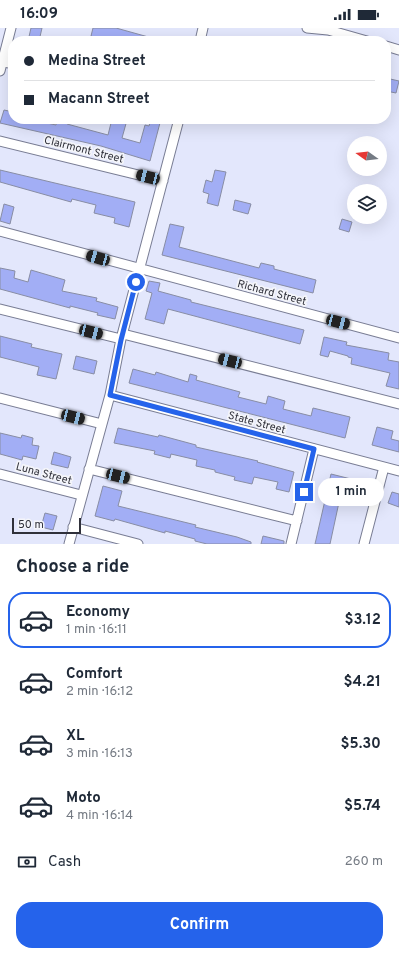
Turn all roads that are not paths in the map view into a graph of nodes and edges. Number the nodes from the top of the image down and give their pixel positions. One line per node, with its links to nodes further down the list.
1 (307, 28): 2 (street)
2 (349, 36)
3 (8, 38): 4 (street)
4 (1, 61): 5 (street)
5 (0, 71)
6 (178, 124): 8 (street)
7 (0, 141): 8 (street, Clairmont Street)
8 (163, 181): 10 (street)
9 (0, 231): 10 (street, Richard Street)
10 (140, 270): 12 (street); 13 (street, Richard Street)
11 (0, 309): 12 (street)
12 (122, 337): 14 (street); 16 (street)
13 (399, 338)
14 (110, 395): 17 (street); 18 (street, State Street)
15 (0, 398): 17 (street)
16 (399, 404)
17 (102, 424): 20 (street)
18 (314, 449): 19 (street, State Street); 24 (street)
19 (384, 467): 21 (street, State Street); 29 (street)
20 (89, 469): 23 (street); 24 (street)
21 (399, 471)
22 (0, 474): 23 (street, Luna Street)
23 (81, 495): 25 (street)
24 (297, 521): 28 (street)
25 (74, 527): 26 (street); 27 (street)
26 (69, 544)
27 (138, 544)
28 (291, 544)
29 (364, 544)

